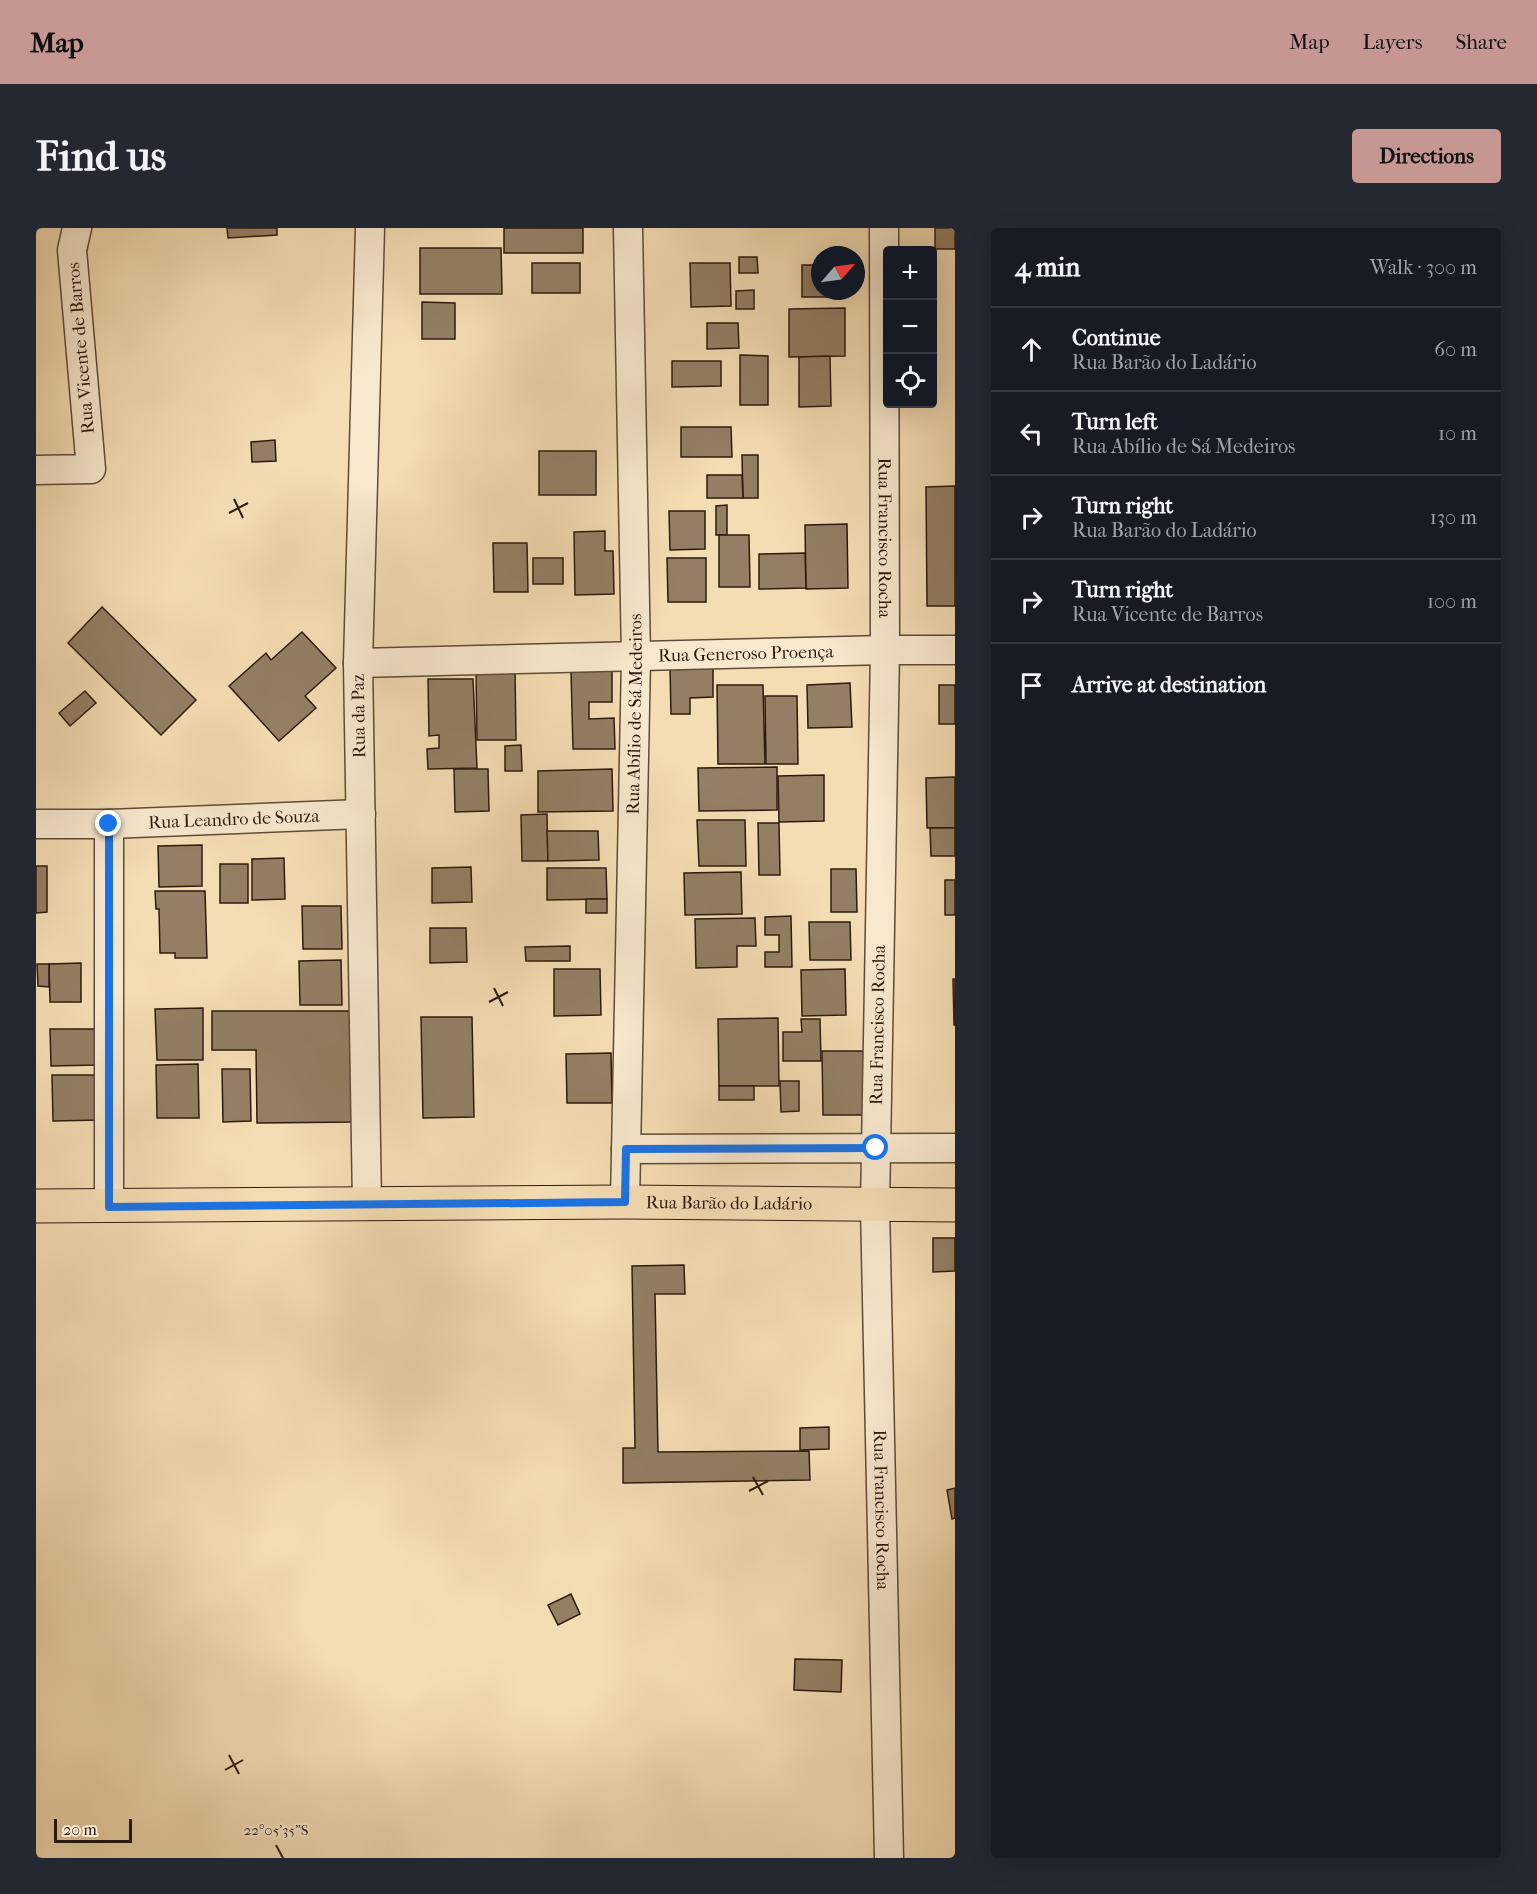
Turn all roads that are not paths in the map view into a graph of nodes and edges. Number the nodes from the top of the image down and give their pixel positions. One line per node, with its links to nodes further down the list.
1 (77, 228): 5 (street, Rua Vicente de Barros)
2 (370, 228): 9 (street, Rua da Paz)
3 (628, 228): 8 (street, Rua Abílio de Sá Medeiros)
4 (884, 228): 6 (street, Rua Francisco Rocha)
5 (36, 470)
6 (885, 650): 7 (street, Rua Generoso Proença); 8 (street, Rua Generoso Proença); 13 (street, Rua Francisco Rocha)
7 (955, 650)
8 (636, 658): 9 (street, Rua Generoso Proença); 15 (street, Rua Abílio de Sá Medeiros)
9 (358, 663): 10 (street, Rua da Paz)
10 (361, 814): 12 (street, Rua Leandro de Souza); 17 (street, Rua da Paz)
11 (36, 824): 12 (street, Rua Leandro de Souza)
12 (109, 824): 21 (street)
13 (876, 1148): 14 (street); 15 (street); 20 (street, Rua Francisco Rocha)
14 (955, 1148)
15 (626, 1149): 16 (street, Rua Abílio de Sá Medeiros)
16 (625, 1202): 17 (main road, Rua Barão do Ladário); 20 (main road, Rua Barão do Ladário)
17 (367, 1204): 21 (main road, Rua Barão do Ladário)
18 (955, 1205): 20 (main road, Rua Barão do Ladário)
19 (36, 1206): 21 (main road, Rua Barão do Ladário)
20 (875, 1206): 22 (street, Rua Francisco Rocha)
21 (109, 1207)
22 (889, 1858)

